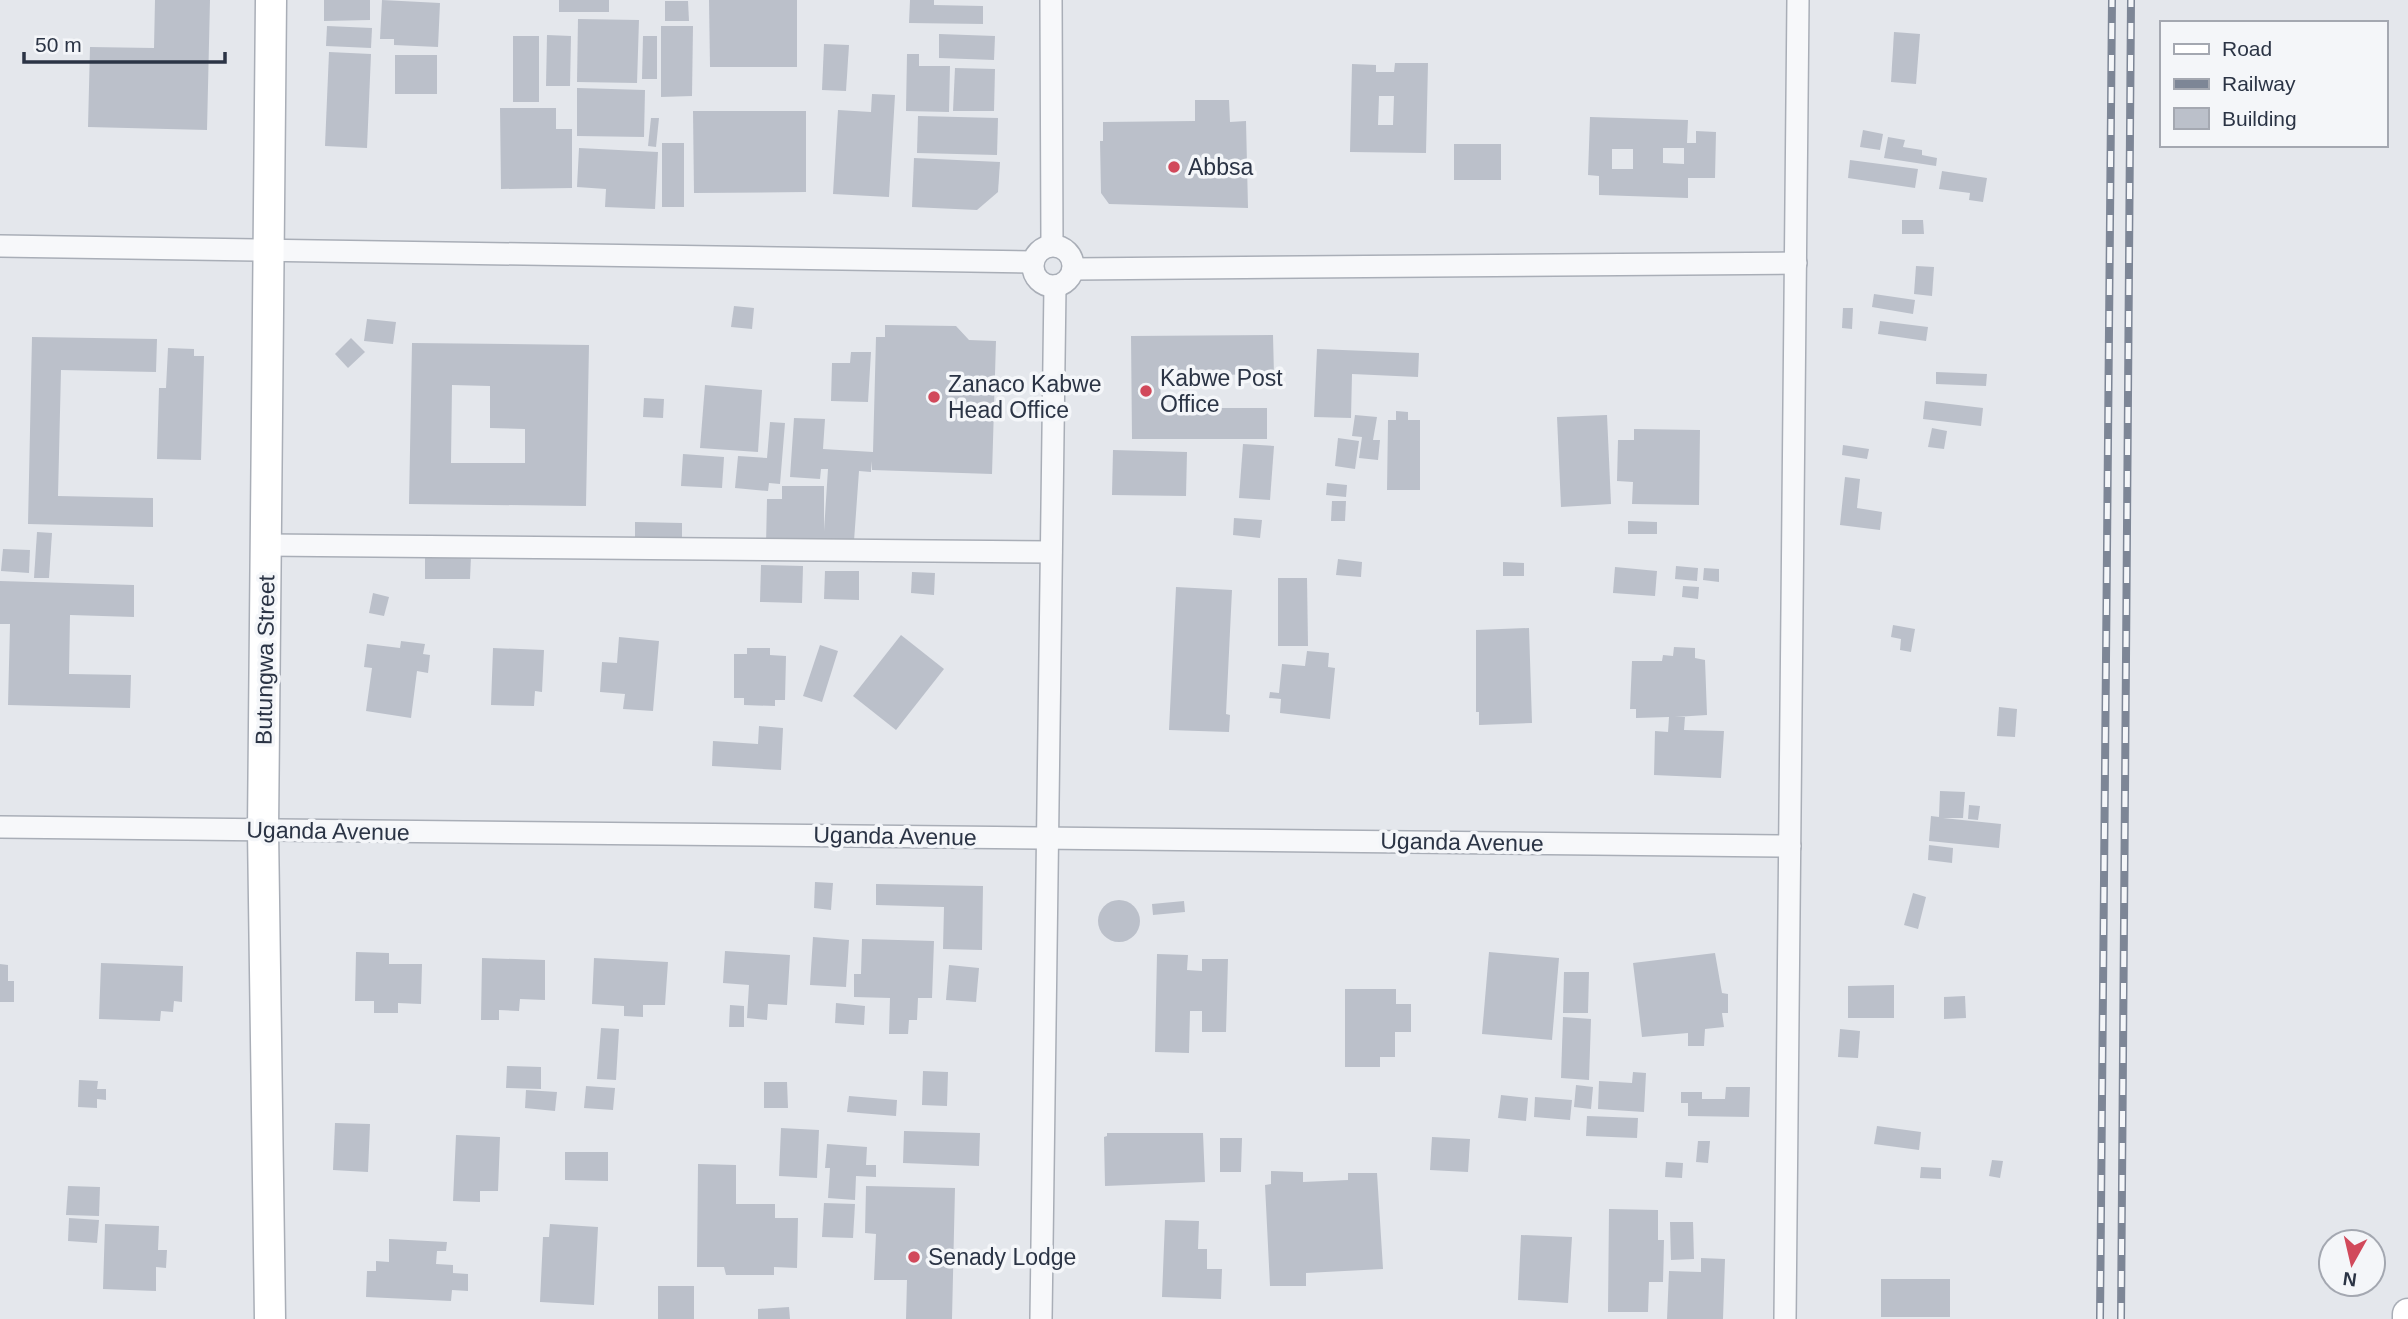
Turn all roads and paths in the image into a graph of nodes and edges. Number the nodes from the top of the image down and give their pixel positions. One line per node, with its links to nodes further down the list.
1 (271, 0): 6 (main road, Butungwa Street)
2 (1051, 0): 5 (street)
3 (1798, 0): 8 (street)
4 (0, 246): 6 (street)
5 (1052, 246): 7 (street); 9 (street)
6 (268, 248): 7 (street); 11 (main road, Butungwa Street)
7 (1033, 262): 10 (street)
8 (1796, 263): 9 (street); 16 (street)
9 (1073, 269): 10 (street)
10 (1055, 286): 12 (street)
11 (266, 545): 12 (street); 14 (main road, Butungwa Street)
12 (1051, 552): 15 (street)
13 (0, 827): 14 (street, Uganda Avenue)
14 (263, 830): 15 (street, Uganda Avenue); 17 (main road, Butungwa Street)
15 (1047, 838): 16 (street, Uganda Avenue); 18 (street)
16 (1790, 846): 19 (street)
17 (270, 1319)
18 (1041, 1319)
19 (1785, 1319)

